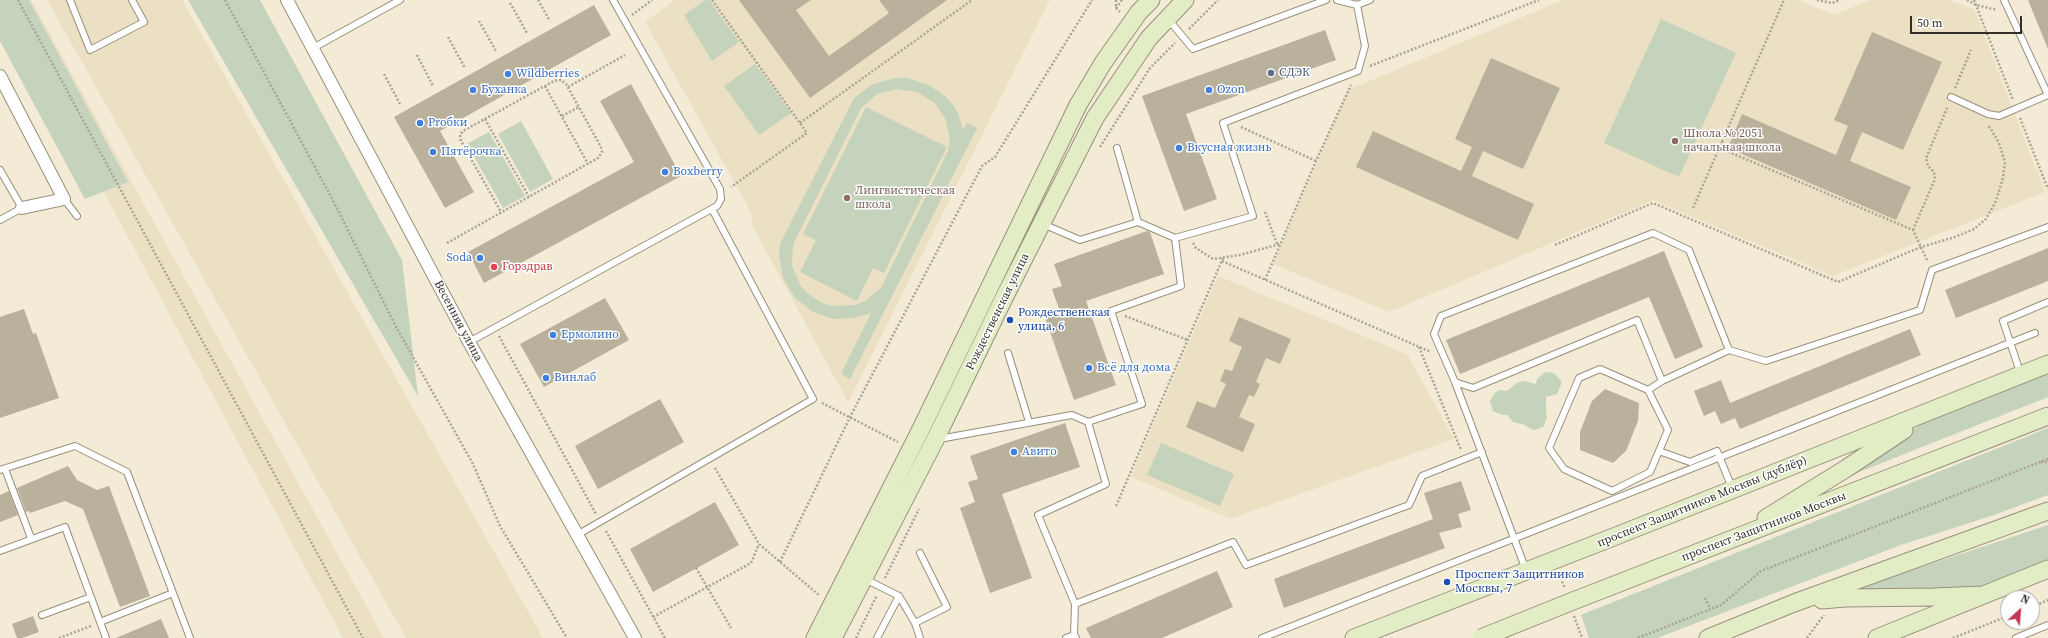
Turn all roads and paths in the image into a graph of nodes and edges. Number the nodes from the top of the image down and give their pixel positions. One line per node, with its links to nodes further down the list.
1 (18, 0): 164 (path)
2 (70, 0): 3 (lane)
3 (132, 0)
4 (225, 0): 165 (path)
5 (287, 0): 37 (street, Весенняя улица)
6 (400, 0): 37 (lane)
7 (538, 0): 33 (path)
8 (613, 0): 72 (lane)
9 (712, 0): 59 (path)
10 (972, 0): 59 (path)
11 (1092, 0): 109 (path)
12 (1116, 0): 13 (path)
13 (1122, 0)
14 (1151, 0): 168 (street, Рождественская улица)
15 (1185, 0): 31 (street, Рождественская улица)
16 (1218, 0): 35 (path)
17 (1326, 0): 35 (lane)
18 (1337, 0): 28 (lane)
19 (1370, 0): 28 (lane)
20 (1539, 0): 43 (path)
21 (1784, 0): 60 (path)
22 (1817, 0): 23 (path)
23 (1840, 0)
24 (1967, 0): 29 (path)
25 (1974, 0): 29 (path)
26 (2004, 0): 30 (lane)
27 (510, 3): 34 (path)
28 (1357, 5): 43 (lane)
29 (1976, 5): 30 (path); 54 (path)
30 (2010, 13): 49 (lane)
31 (1167, 18): 35 (lane); 78 (street, Рождественская улица)
32 (479, 20): 38 (path)
33 (550, 21)
34 (527, 33)
35 (1182, 36): 62 (path)
36 (448, 37): 42 (path)
37 (313, 48): 95 (street, Весенняя улица)
38 (496, 50)
39 (1971, 50): 50 (path)
40 (417, 55): 46 (path)
41 (625, 55): 48 (path)
42 (465, 68)
43 (1358, 71): 57 (lane); 63 (path)
44 (384, 74): 51 (path)
45 (0, 76): 69 (street)
46 (433, 86)
47 (545, 86): 48 (path); 55 (path); 56 (path)
48 (568, 87): 53 (path)
49 (2048, 95): 54 (lane)
50 (1951, 97): 54 (lane)
51 (400, 104)
52 (1954, 106): 80 (path)
53 (579, 107): 55 (path); 64 (path)
54 (2017, 110): 67 (path)
55 (562, 116): 64 (path)
56 (485, 119): 68 (path); 73 (path)
57 (1227, 122): 63 (path); 81 (lane)
58 (1982, 122): 86 (path)
59 (800, 123): 66 (path)
60 (1722, 142): 71 (path); 80 (path)
61 (1117, 148): 77 (lane)
62 (1098, 149)
63 (1316, 161): 84 (path)
64 (588, 164): 68 (path)
65 (0, 170): 70 (lane)
66 (731, 187)
67 (2048, 189)
68 (528, 197): 73 (path)
69 (64, 199): 70 (street); 75 (lane)
70 (22, 208): 76 (lane)
71 (1693, 208)
72 (712, 209): 92 (lane); 106 (lane)
73 (501, 212): 83 (path)
74 (1266, 212): 84 (path)
75 (77, 216)
76 (0, 220)
77 (1138, 222): 78 (lane); 82 (lane)
78 (1042, 224): 113 (street, Рождественская улица)
79 (2048, 227): 88 (lane)
80 (1913, 230): 86 (path)
81 (1189, 234): 82 (lane); 87 (path)
82 (1175, 238): 91 (lane)
83 (447, 243)
84 (1278, 244): 87 (path); 89 (path)
85 (1555, 245): 86 (path)
86 (1921, 247): 88 (path)
87 (1222, 260): 89 (path); 94 (path)
88 (1932, 270): 98 (lane)
89 (1264, 280): 97 (path)
90 (2048, 302): 96 (lane)
91 (1111, 312): 94 (path); 111 (lane)
92 (495, 328): 95 (lane); 127 (path)
93 (2035, 334): 96 (lane)
94 (1188, 340): 124 (path)
95 (469, 342): 128 (street, Весенняя улица)
96 (2011, 343): 102 (lane); 117 (lane)
97 (1419, 347): 100 (path); 119 (path)
98 (1729, 350): 100 (lane); 103 (lane)
99 (1008, 353): 110 (lane)
100 (1442, 353): 104 (lane)
101 (2048, 364): 102 (street, проспект Защитников Москвы (дублёр))
102 (2021, 375): 107 (street, проспект Защитников Москвы (дублёр))
103 (1662, 381): 104 (lane); 105 (lane)
104 (1455, 382): 115 (lane)
105 (1648, 390): 114 (lane); 114 (lane)
106 (813, 399): 109 (path); 116 (lane)
107 (1930, 412): 123 (street, проспект Защитников Москвы (дублёр)); 131 (street)
108 (2048, 416): 131 (street, проспект Защитников Москвы)
109 (850, 417): 112 (path); 135 (path)
110 (1029, 422): 111 (lane); 113 (lane)
111 (1088, 422): 149 (lane)
112 (893, 439)
113 (936, 440): 139 (street, Рождественская улица)
114 (1659, 451): 117 (lane)
115 (1482, 452): 119 (lane); 130 (lane)
116 (710, 458): 127 (lane); 132 (path)
117 (1720, 458): 123 (lane); 130 (lane)
118 (2048, 458): 120 (path)
119 (1465, 459): 149 (lane)
120 (2038, 462): 121 (path); 150 (path)
121 (2048, 462)
122 (2, 470): 129 (lane); 142 (lane)
123 (1732, 490): 137 (street, проспект Защитников Москвы (дублёр))
124 (1116, 506)
125 (920, 508): 141 (path)
126 (2048, 511): 148 (street)
127 (601, 522): 128 (lane); 153 (path)
128 (577, 535): 166 (street, Весенняя улица)
129 (31, 538): 133 (lane); 145 (lane)
130 (1514, 539): 137 (lane); 174 (lane)
131 (1731, 540): 176 (street, проспект Защитников Москвы, bridge)
132 (759, 544): 135 (path); 140 (path)
133 (0, 551)
134 (920, 553): 156 (lane)
135 (780, 562): 146 (path)
136 (696, 568): 140 (path)
137 (1526, 571): 175 (street, проспект Защитников Москвы (дублёр))
138 (2047, 572): 143 (street)
139 (864, 578): 141 (lane); 169 (street, Рождественская улица)
140 (708, 587): 153 (path); 158 (path)
141 (881, 587): 144 (lane); 170 (path)
142 (173, 593): 155 (lane); 163 (lane)
143 (1983, 595): 148 (street); 180 (street)
144 (899, 596): 156 (lane); 171 (lane)
145 (91, 597): 152 (lane); 155 (lane)
146 (822, 597)
147 (1705, 598): 150 (path)
148 (1794, 603): 178 (street)
149 (1075, 604): 160 (lane)
150 (1710, 609): 177 (path)
151 (1826, 613): 179 (path)
152 (42, 615)
153 (653, 618): 167 (path)
154 (2000, 619): 181 (path)
155 (100, 622): 159 (path); 162 (lane)
156 (915, 623): 172 (lane)
157 (2048, 625): 182 (lane)
158 (732, 628)
159 (63, 637): 161 (path)
160 (1075, 637): 173 (lane)
161 (59, 638)
162 (106, 638)
163 (190, 638)
164 (364, 638)
165 (567, 638)
166 (635, 638)
167 (665, 638)
168 (815, 638)
169 (833, 638)
170 (856, 638)
171 (877, 638)
172 (920, 638)
173 (1066, 638)
174 (1262, 638)
175 (1354, 638)
176 (1481, 638)
177 (1638, 638)
178 (1708, 638)
179 (1807, 638)
180 (1877, 638)
181 (1953, 638)
182 (2016, 638)

